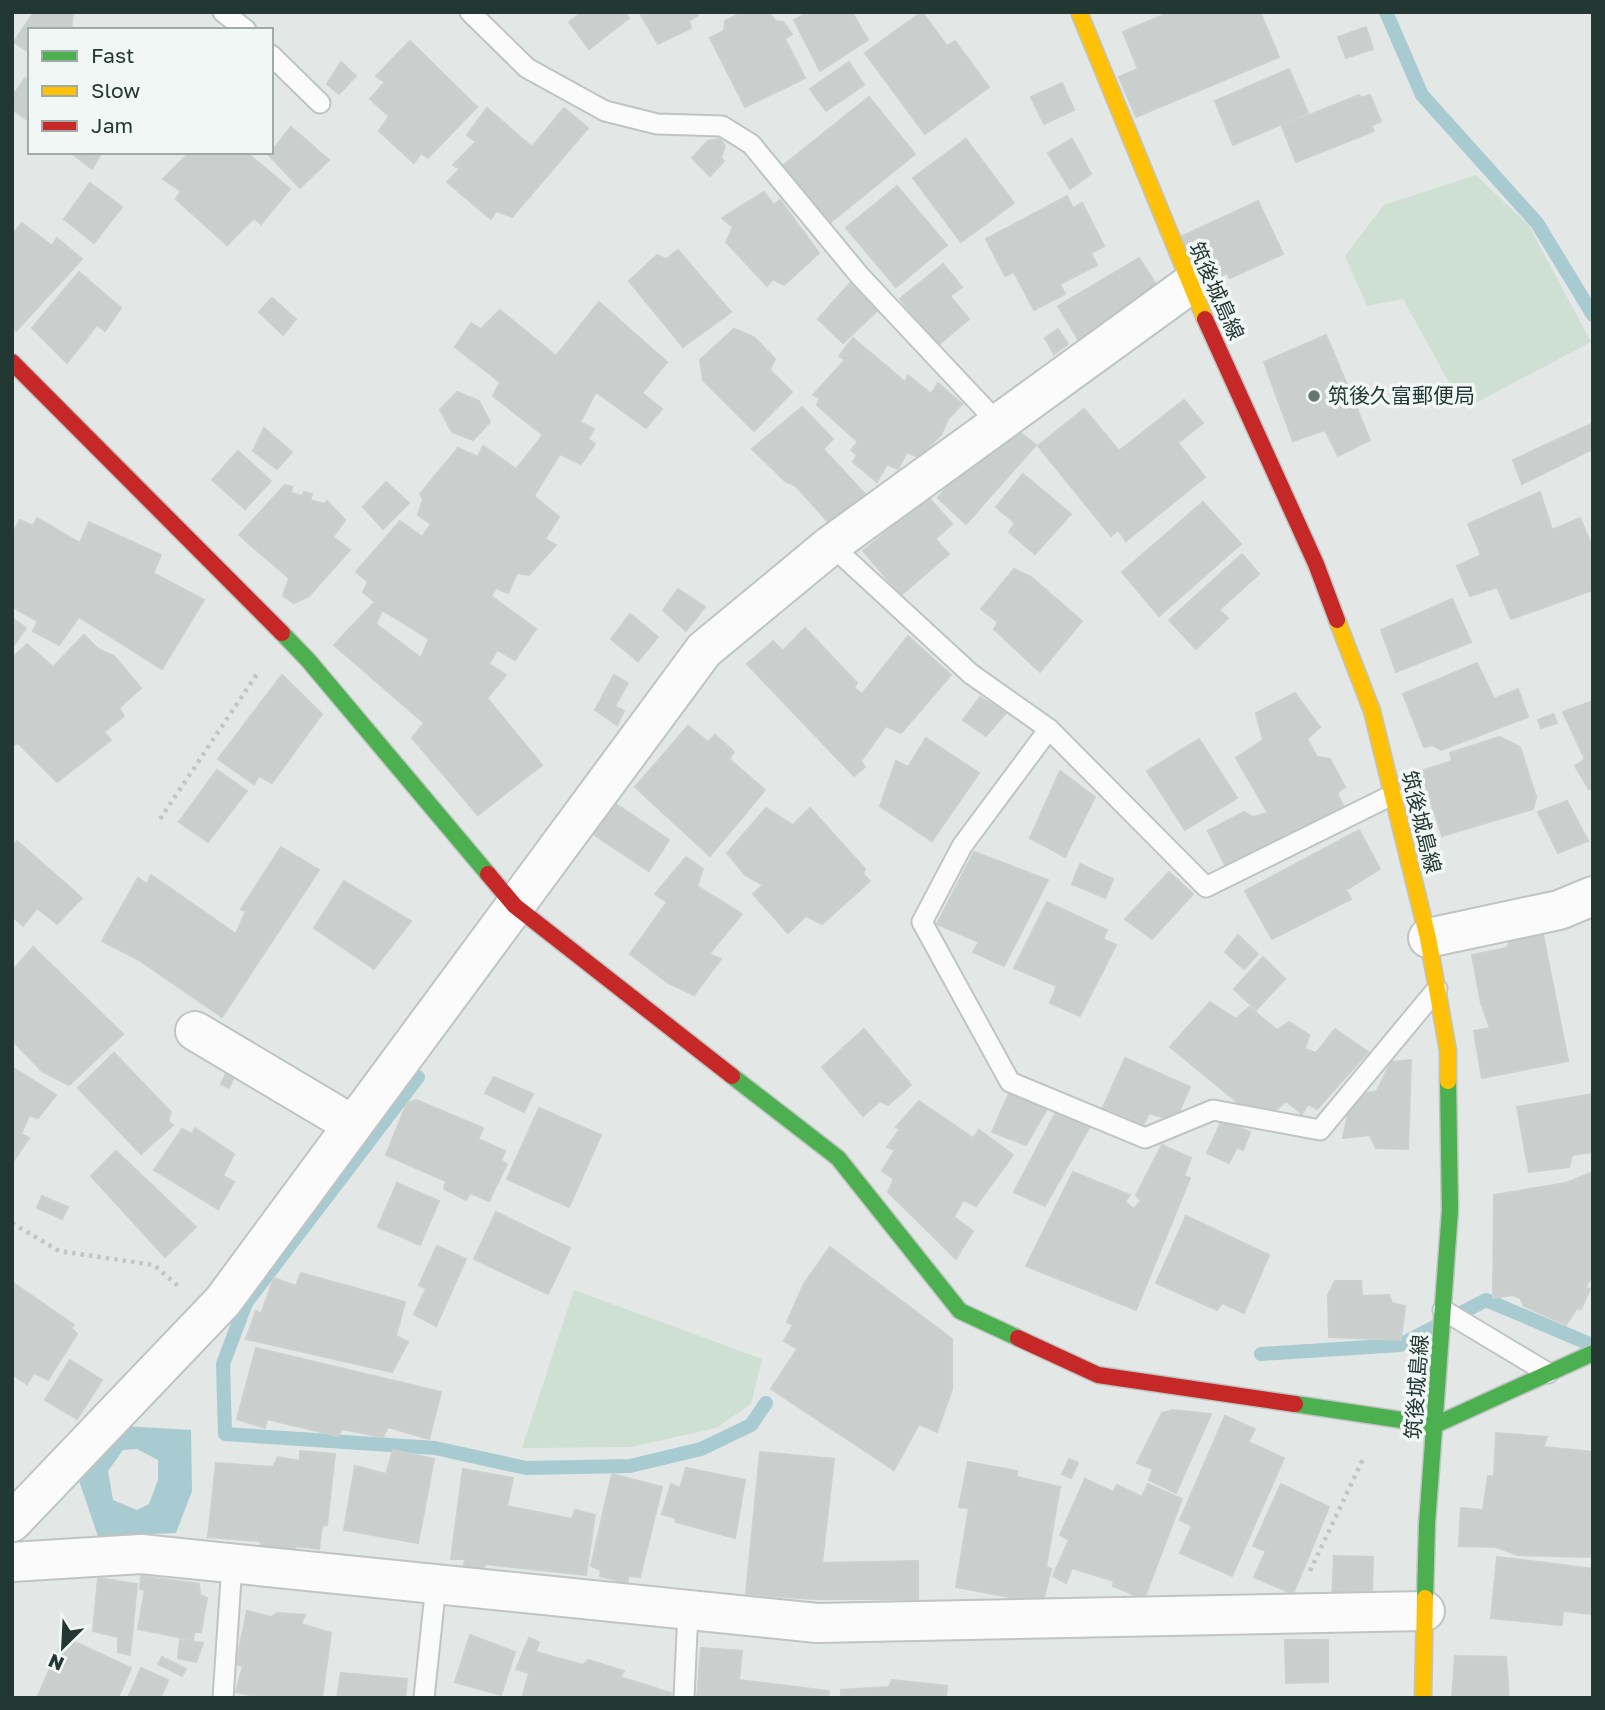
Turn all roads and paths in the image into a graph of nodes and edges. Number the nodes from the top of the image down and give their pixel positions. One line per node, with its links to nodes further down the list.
1 (223, 12): 4 (lane)
2 (470, 12): 9 (lane)
3 (1079, 12): 7 (street, 筑後城島線)
4 (243, 28)
5 (273, 57): 6 (lane)
6 (320, 103)
7 (1189, 285): 9 (street); 13 (street, 筑後城島線)
8 (12, 362): 11 (street)
9 (998, 423): 10 (street)
10 (831, 545): 12 (lane); 16 (street)
11 (283, 636): 14 (path); 16 (street)
12 (1049, 729): 13 (lane); 18 (lane)
13 (1392, 795): 17 (street, 筑後城島線)
14 (160, 819)
15 (1593, 896): 17 (street)
16 (516, 906): 20 (street); 26 (street)
17 (1428, 937): 18 (street, 筑後城島線)
18 (1437, 989): 22 (street, 筑後城島線)
19 (195, 1031): 20 (street)
20 (352, 1125): 23 (street)
21 (12, 1223): 23 (path)
22 (1443, 1310): 25 (lane); 27 (street, 筑後城島線)
23 (210, 1314): 28 (street)
24 (1593, 1353): 25 (street)
25 (1548, 1373): 27 (street)
26 (1383, 1418): 27 (street); 34 (path)
27 (1435, 1425): 33 (street, 筑後城島線)
28 (12, 1522)
29 (12, 1562): 30 (street)
30 (232, 1564): 31 (street); 35 (lane)
31 (436, 1584): 32 (street); 36 (lane)
32 (688, 1610): 34 (street); 37 (lane)
33 (1425, 1611): 34 (street); 38 (street, 筑後城島線)
34 (1305, 1614)
35 (223, 1698)
36 (424, 1698)
37 (684, 1698)
38 (1423, 1698)

